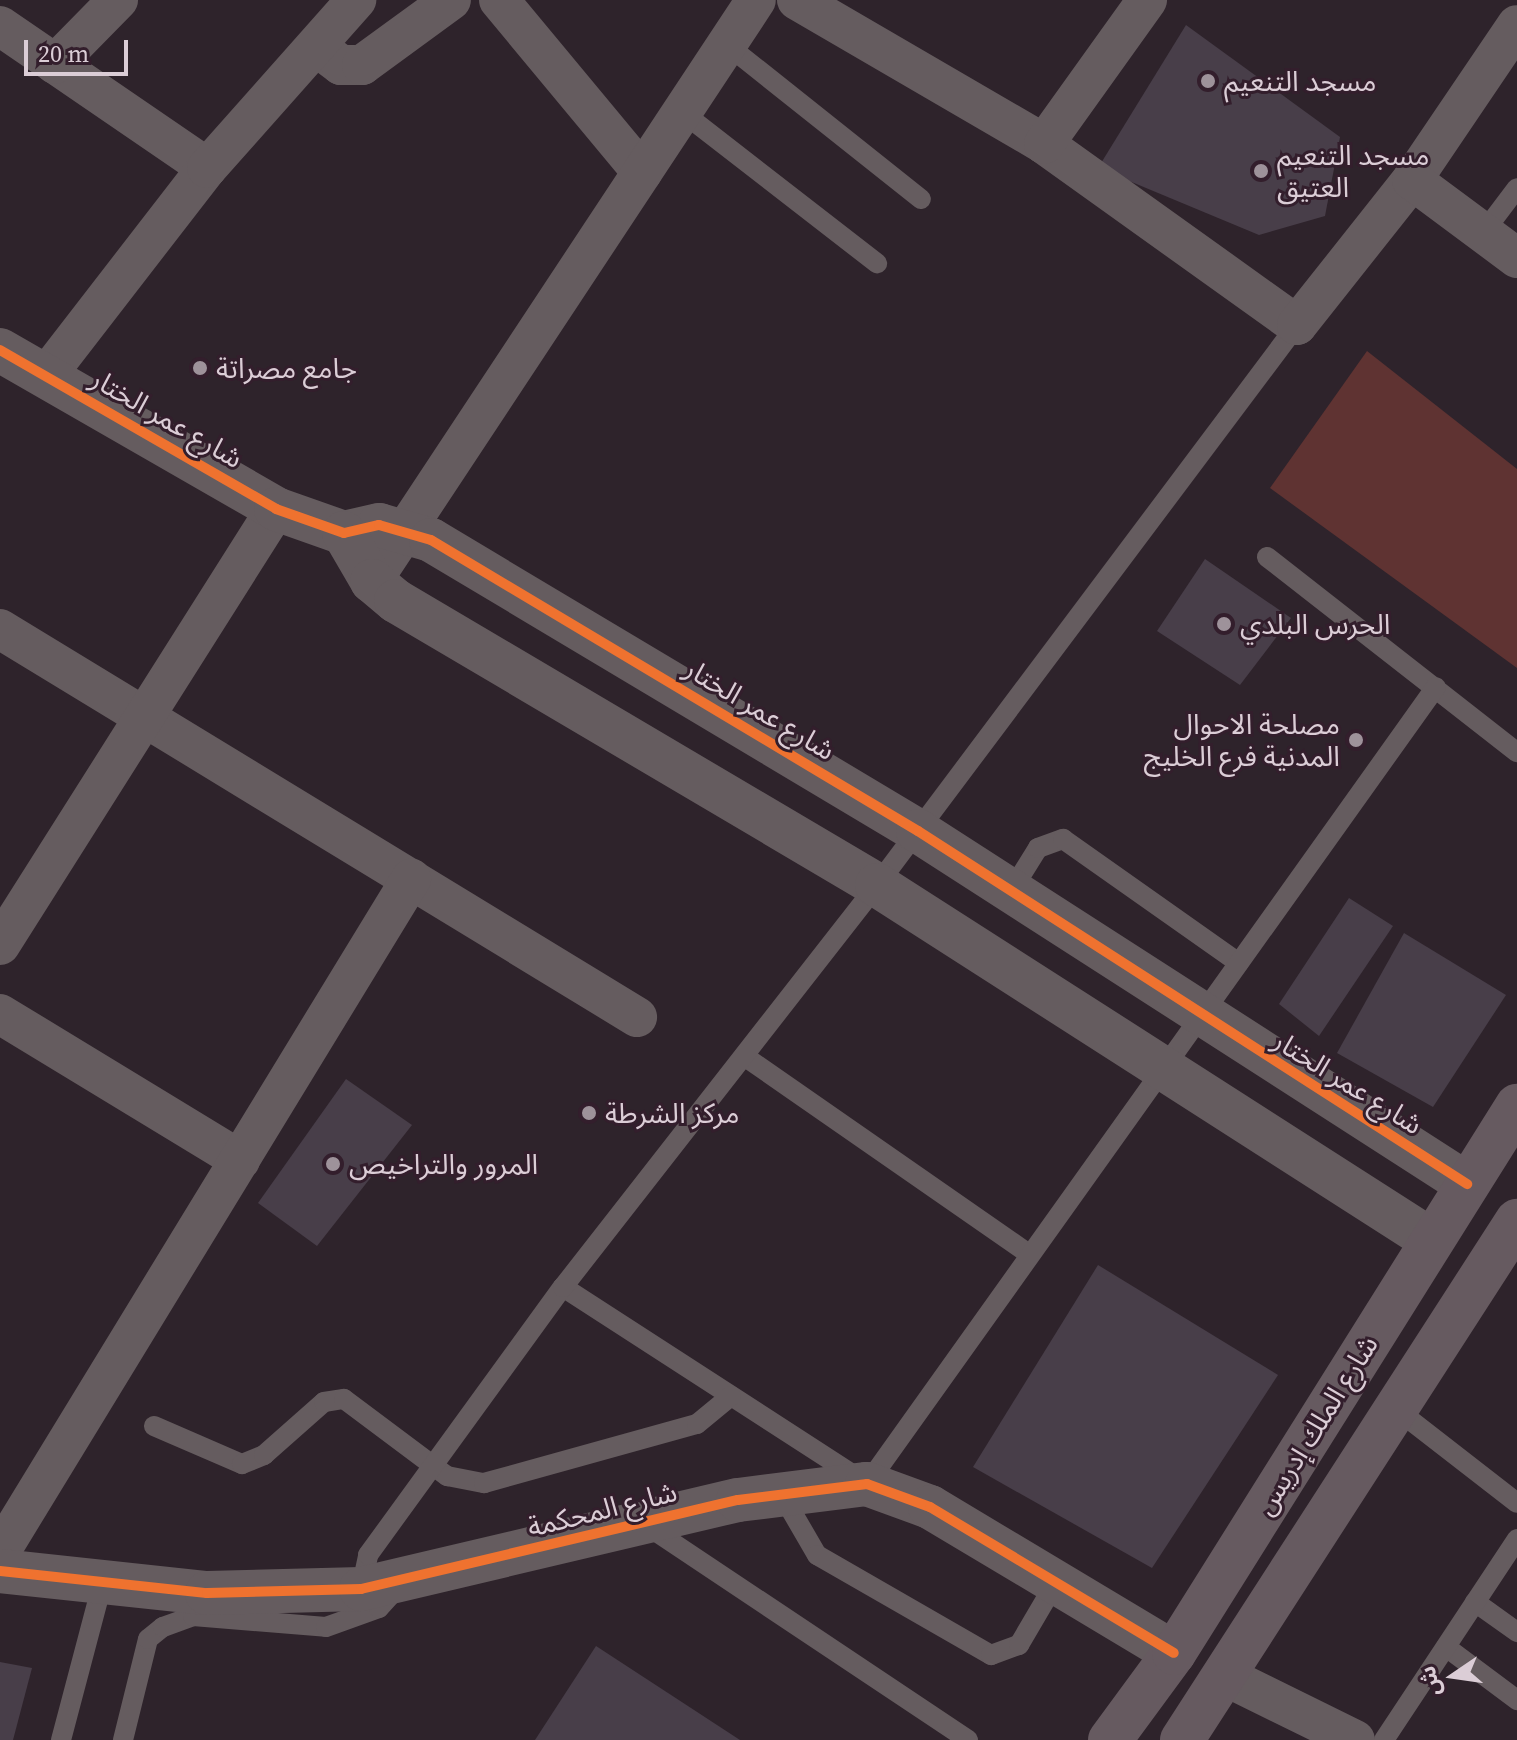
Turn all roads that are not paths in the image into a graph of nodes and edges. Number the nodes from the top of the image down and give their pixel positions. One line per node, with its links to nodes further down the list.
1 (118, 0): 12 (street)
2 (356, 0): 11 (street)
3 (451, 0): 11 (street)
4 (499, 0): 16 (street)
5 (756, 0): 10 (street)
6 (797, 0): 14 (street)
7 (1147, 0): 14 (street)
8 (1517, 25): 17 (street)
9 (0, 26): 12 (street)
10 (726, 44): 13 (street); 19 (lane)
11 (317, 47): 15 (street)
12 (55, 64): 15 (street)
13 (682, 112): 16 (street); 22 (lane)
14 (1044, 144): 23 (street)
15 (207, 168): 25 (street)
16 (642, 172): 27 (street)
17 (1412, 180): 20 (street); 23 (street)
18 (1517, 188): 20 (lane)
19 (921, 199)
20 (1483, 233): 21 (street)
21 (1517, 258)
22 (877, 263)
23 (1297, 325): 35 (lane)
24 (0, 350): 25 (street, شارع عمر الختار)
25 (46, 376): 26 (street, شارع عمر الختار)
26 (276, 509): 28 (street, شارع عمر الختار); 33 (street)
27 (404, 528): 28 (street, شارع عمر الختار); 30 (street); 35 (street, شارع عمر الختار)
28 (344, 533): 30 (street)
29 (1267, 557): 32 (lane)
30 (372, 581): 37 (street)
31 (0, 629): 33 (street)
32 (1436, 687): 34 (lane); 40 (lane)
33 (144, 717): 36 (street); 39 (street)
34 (1517, 752)
35 (918, 831): 37 (lane); 38 (street, شارع عمر الختار)
36 (411, 879): 42 (street); 47 (street)
37 (877, 885): 44 (lane); 45 (street)
38 (1010, 893): 40 (lane); 43 (street, شارع عمر الختار)
39 (0, 945)
40 (1239, 963): 43 (lane)
41 (0, 1014): 47 (street)
42 (637, 1017)
43 (1199, 1018): 45 (lane); 48 (street, شارع عمر الختار)
44 (744, 1056): 51 (lane); 52 (lane)
45 (1166, 1066): 50 (street); 51 (lane)
46 (1517, 1106): 48 (highway, شارع الملك إدريس)
47 (240, 1160): 62 (street)
48 (1467, 1184): 50 (highway, شارع الملك إدريس)
49 (1517, 1221): 54 (highway, شارع الملك إدريس)
50 (1431, 1240): 70 (highway, شارع الملك إدريس)
51 (1030, 1255): 57 (lane)
52 (563, 1287): 53 (lane); 56 (lane)
53 (731, 1396): 56 (lane); 57 (lane)
54 (1396, 1409): 59 (lane); 71 (highway, شارع الملك إدريس)
55 (154, 1426): 56 (lane)
56 (433, 1466): 66 (lane)
57 (867, 1484): 58 (street, شارع المحكمة); 64 (street, شارع المحكمة)
58 (781, 1493): 60 (street, شارع المحكمة); 64 (lane)
59 (1517, 1503)
60 (643, 1523): 66 (street, شارع المحكمة); 75 (lane)
61 (1517, 1539): 67 (lane)
62 (0, 1552)
63 (0, 1571): 65 (street, شارع المحكمة)
64 (1056, 1582): 70 (street, شارع المحكمة)
65 (102, 1585): 66 (street, شارع المحكمة); 73 (lane)
66 (382, 1586): 74 (lane)
67 (1475, 1602): 68 (lane); 69 (lane)
68 (1517, 1632)
69 (1446, 1647): 72 (lane); 79 (lane)
70 (1174, 1653): 76 (highway, شارع الملك إدريس)
71 (1223, 1675): 77 (highway, شارع الملك إدريس); 78 (street)
72 (1517, 1700)
73 (61, 1740)
74 (123, 1740)
75 (968, 1740)
76 (1110, 1740)
77 (1182, 1740)
78 (1355, 1740)
79 (1384, 1740)

